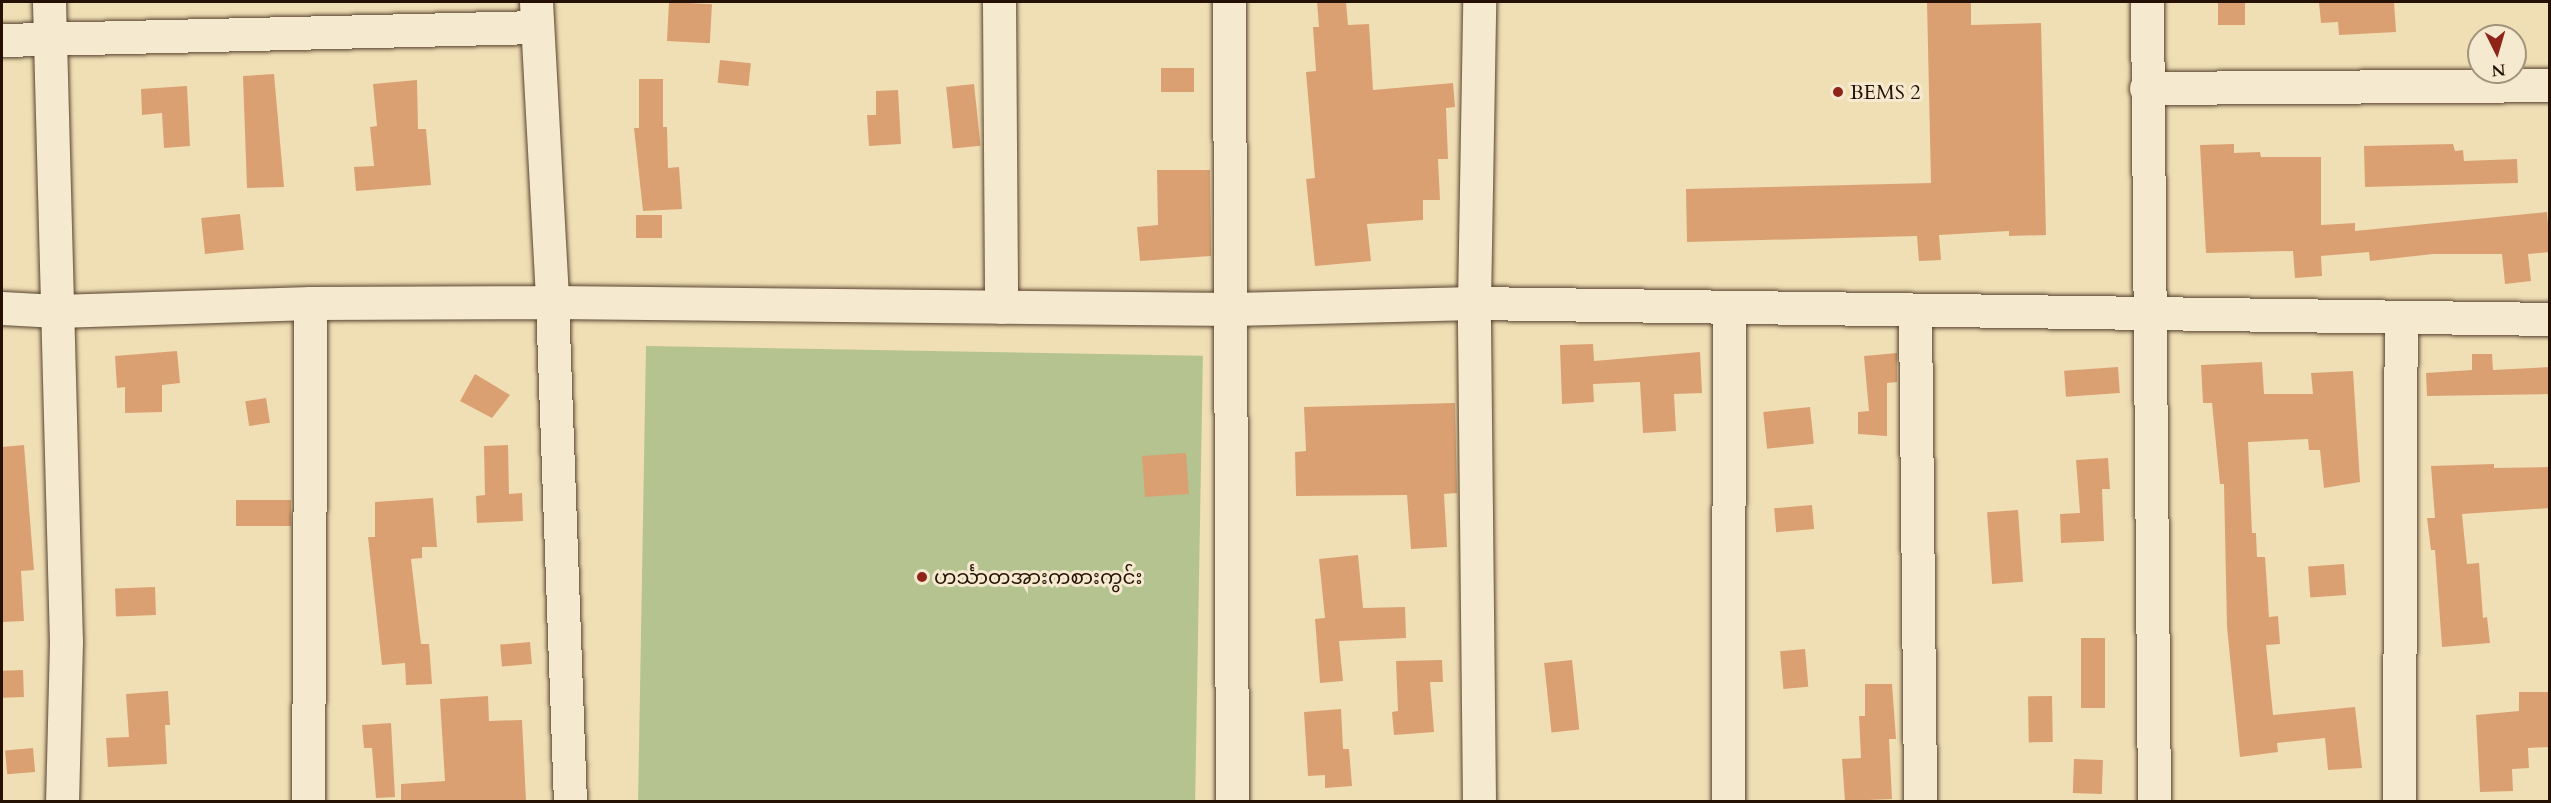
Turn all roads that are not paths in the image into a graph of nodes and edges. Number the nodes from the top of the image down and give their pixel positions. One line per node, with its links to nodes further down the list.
1 (49, 2): 8 (street)
2 (999, 2): 14 (street)
3 (1229, 2): 17 (street)
4 (1479, 2): 13 (street)
5 (2147, 2): 10 (street)
6 (536, 14): 8 (street); 11 (street)
7 (2, 40): 8 (street)
8 (50, 41): 18 (street)
9 (2550, 85): 10 (street)
10 (2146, 88): 20 (street)
11 (552, 302): 12 (street); 14 (street); 25 (street)
12 (311, 303): 18 (street); 24 (street)
13 (1474, 303): 15 (street); 17 (street); 27 (street)
14 (1001, 307): 17 (street)
15 (1729, 307): 19 (street); 28 (street)
16 (2, 308): 18 (street)
17 (1233, 309): 26 (street)
18 (57, 311): 23 (street)
19 (1915, 313): 20 (street); 29 (street)
20 (2150, 314): 22 (street); 30 (street)
21 (2550, 319): 22 (street)
22 (2402, 320): 31 (street)
23 (62, 801)
24 (308, 801)
25 (570, 801)
26 (1232, 801)
27 (1479, 801)
28 (1728, 801)
29 (1920, 801)
30 (2154, 801)
31 (2399, 801)

